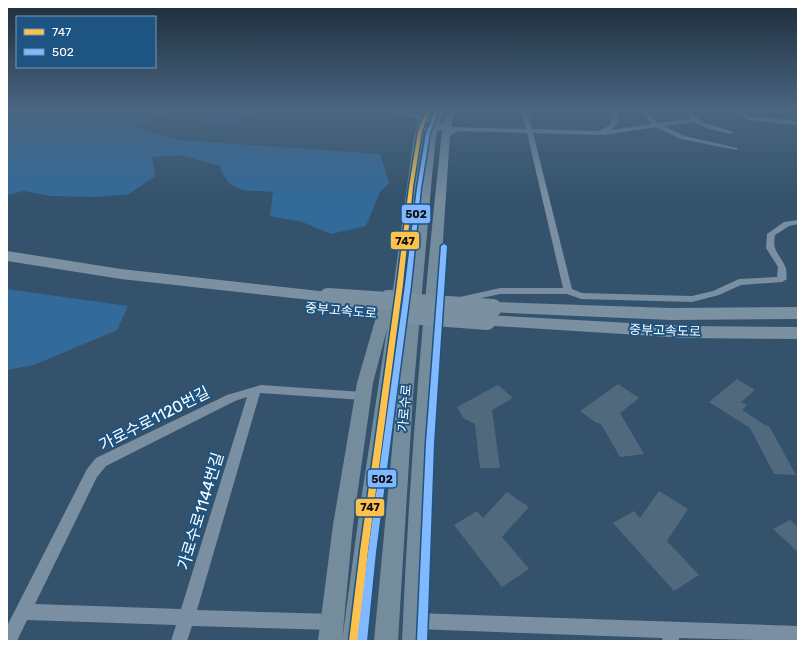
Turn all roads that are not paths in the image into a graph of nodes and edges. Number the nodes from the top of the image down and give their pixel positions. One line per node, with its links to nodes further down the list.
1 (429, 139): 8 (main road, 가로수로)
2 (434, 139): 29 (main road, 가로수로)
3 (436, 139): 12 (main road, 가로수로)
4 (532, 139): 11 (street)
5 (693, 139): 6 (street)
6 (735, 149)
7 (798, 222): 11 (street)
8 (403, 252): 18 (main road); 28 (main road, 가로수로)
9 (7, 256): 13 (highway, 중부고속도로)
10 (7, 265): 13 (highway, 중부고속도로)
11 (568, 291): 12 (street)
12 (431, 302): 21 (main road, 가로수로)
13 (327, 303): 15 (highway, 중부고속도로, bridge)
14 (798, 313): 15 (highway, 중부고속도로)
15 (490, 314): 16 (highway, 중부고속도로)
16 (798, 333)
17 (255, 390): 18 (street, 가로수로1120번길); 19 (street, 가로수로1120번길); 20 (street, 가로수로1144번길)
18 (363, 396): 22 (main road)
19 (23, 612): 20 (street); 25 (street, 가로수로1120번길)
20 (186, 617): 22 (street); 26 (street, 가로수로1144번길)
21 (414, 621): 24 (street); 30 (main road, 가로수로)
22 (332, 622): 27 (main road)
23 (798, 634): 24 (street)
24 (670, 635)
25 (8, 641)
26 (179, 641)
27 (330, 641)
28 (354, 641)
29 (386, 641)
30 (414, 641)

